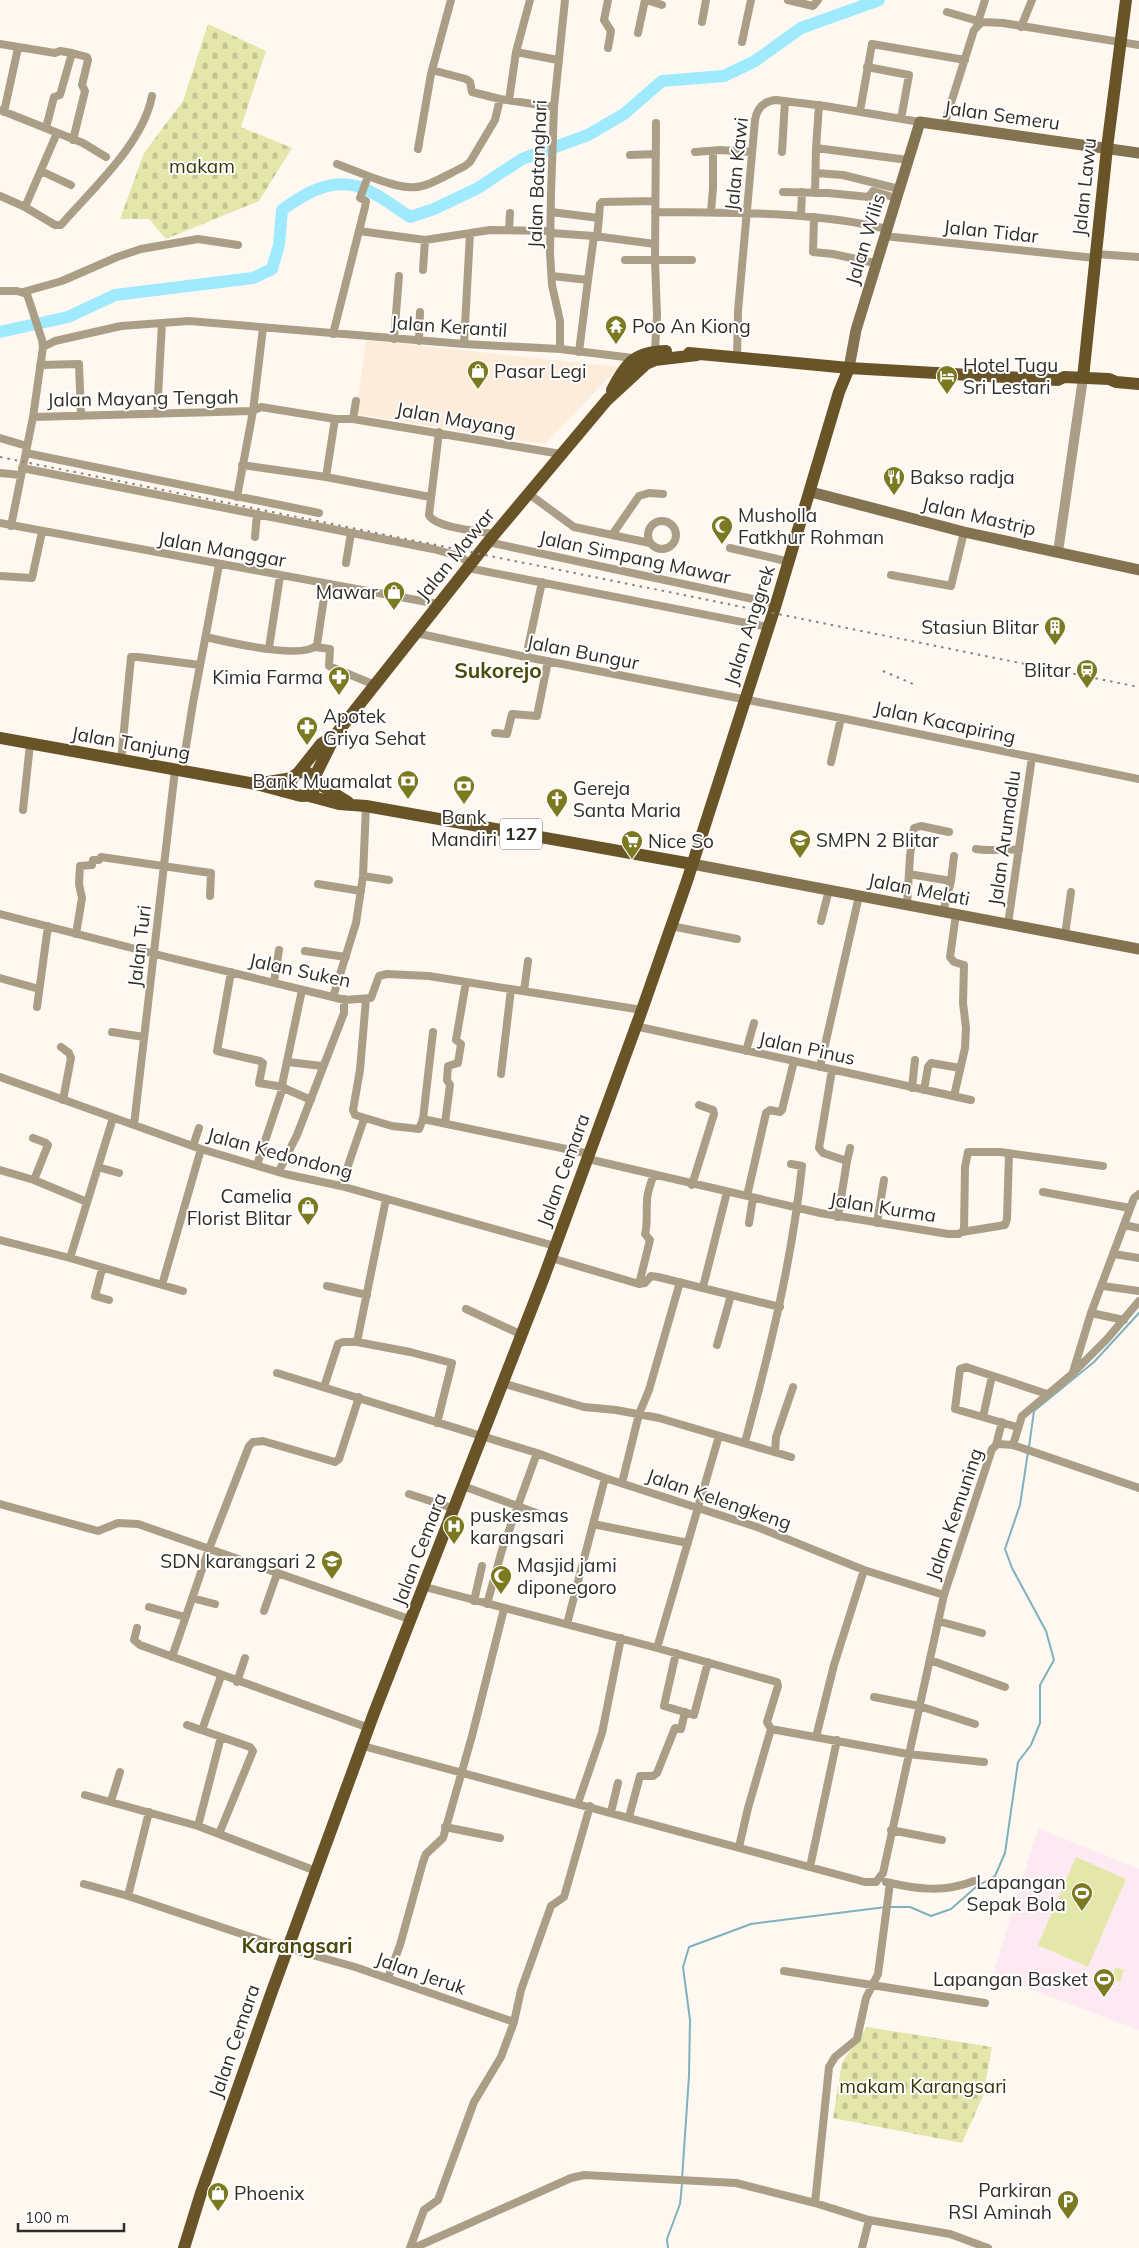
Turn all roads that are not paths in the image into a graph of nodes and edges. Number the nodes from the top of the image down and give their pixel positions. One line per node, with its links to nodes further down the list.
1 (451, 0): 30 (street)
2 (530, 0): 25 (street)
3 (565, 0): 27 (street, Jalan Batanghari)
4 (608, 0): 24 (street)
5 (646, 0): 13 (street); 18 (street)
6 (706, 0): 15 (street)
7 (751, 0): 19 (street)
8 (788, 0): 9 (street)
9 (818, 0)
10 (985, 0): 16 (street)
11 (1032, 0): 17 (street)
12 (1126, 0): 20 (main road, Jalan Lawu)
13 (662, 5)
14 (947, 12): 16 (street)
15 (702, 22)
16 (978, 23): 17 (street); 28 (street)
17 (1021, 27): 20 (street)
18 (638, 33)
19 (742, 42)
20 (1120, 42): 22 (street); 47 (main road, Jalan Lawu)
21 (0, 44): 23 (street)
22 (1139, 45)
23 (18, 48): 26 (street); 37 (street)
24 (608, 48)
25 (516, 52): 27 (street); 33 (street)
26 (72, 53): 43 (street); 45 (street)
27 (558, 60): 36 (street, Jalan Batanghari)
28 (965, 60): 29 (street); 42 (street)
29 (867, 67): 38 (street); 39 (street)
30 (432, 70): 32 (street); 48 (street)
31 (152, 96): 69 (street)
32 (500, 99): 33 (street); 61 (street)
33 (509, 100): 36 (street)
34 (785, 101): 35 (street, Jalan Kawi); 51 (street, Jalan Kawi); 52 (street)
35 (820, 105): 38 (street, Jalan Kawi); 46 (street)
36 (554, 107): 70 (street, Jalan Batanghari)
37 (2, 111): 43 (street)
38 (860, 111): 39 (street, Jalan Kawi)
39 (901, 119): 40 (street, Jalan Kawi)
40 (920, 122): 42 (main road, Jalan Semeru); 57 (main road, Jalan Wilis)
41 (656, 123): 54 (street)
42 (944, 125): 47 (main road, Jalan Semeru)
43 (46, 128): 44 (street)
44 (57, 133): 45 (street); 59 (street)
45 (73, 140): 56 (street)
46 (816, 148): 57 (street); 60 (street)
47 (1107, 148): 53 (main road, Jalan Semeru); 87 (main road, Jalan Lawu)
48 (418, 149)
49 (713, 151): 50 (street); 51 (street); 72 (street)
50 (695, 152)
51 (752, 152): 74 (street, Jalan Kawi)
52 (782, 152)
53 (1139, 153)
54 (656, 154): 55 (street); 68 (street)
55 (630, 155)
56 (106, 157)
57 (908, 160): 66 (main road, Jalan Wilis)
58 (337, 164): 61 (street)
59 (41, 171): 62 (street); 69 (street)
60 (816, 173): 65 (street); 66 (street)
61 (367, 178): 79 (street)
62 (71, 185)
63 (783, 192): 64 (street)
64 (802, 192): 65 (street); 75 (street)
65 (816, 192): 66 (street)
66 (897, 194): 82 (main road, Jalan Wilis)
67 (0, 196): 69 (street)
68 (655, 200): 71 (street); 77 (street)
69 (25, 206)
70 (551, 212): 77 (street); 81 (street, Jalan Batanghari)
71 (655, 212): 72 (street, Jalan Tidar); 85 (street)
72 (711, 212): 74 (street, Jalan Tidar)
73 (510, 213): 78 (street)
74 (748, 213): 75 (street, Jalan Tidar); 112 (street, Jalan Kawi)
75 (801, 216): 76 (street, Jalan Tidar)
76 (814, 217): 82 (street, Jalan Tidar); 92 (street)
77 (599, 218): 83 (street)
78 (509, 230): 80 (street); 81 (street)
79 (359, 231): 84 (street); 102 (street)
80 (470, 232): 84 (street); 106 (street)
81 (551, 232): 83 (street); 95 (street, Jalan Batanghari)
82 (886, 233): 87 (street, Jalan Tidar); 92 (main road, Jalan Wilis)
83 (596, 236): 85 (street); 96 (street)
84 (426, 240): 93 (street)
85 (655, 244): 91 (street)
86 (238, 245): 98 (street)
87 (1096, 256): 88 (street, Jalan Tidar); 115 (main road, Jalan Lawu)
88 (1139, 257)
89 (625, 260): 91 (street)
90 (692, 260): 91 (street)
91 (655, 261): 109 (street)
92 (875, 263): 114 (main road, Jalan Wilis)
93 (423, 270)
94 (399, 276): 103 (street)
95 (552, 276): 96 (street); 107 (street, Jalan Batanghari)
96 (588, 280): 108 (street)
97 (0, 291): 98 (street)
98 (23, 292): 105 (street)
99 (420, 312): 104 (street)
100 (162, 322): 101 (street, Jalan Kerantil); 105 (street, Jalan Kerantil); 120 (street)
101 (263, 328): 102 (street, Jalan Kerantil); 119 (street)
102 (332, 334): 103 (street, Jalan Kerantil)
103 (394, 339): 104 (street, Jalan Kerantil)
104 (419, 341): 106 (street, Jalan Kerantil)
105 (42, 343): 113 (street)
106 (464, 344): 107 (street, Jalan Kerantil)
107 (560, 349): 108 (street, Jalan Kerantil)
108 (579, 352): 111 (street, Jalan Kerantil)
109 (655, 352): 110 (main road, Jalan Mawar); 111 (main road, Jalan Mawar)
110 (697, 355): 112 (main road, Jalan Mawar); 117 (main road, Jalan Mawar)
111 (633, 358): 117 (main road, Jalan Mawar)
112 (737, 358): 114 (main road, Jalan Mawar)
113 (40, 365): 121 (street); 122 (street)
114 (849, 368): 115 (main road, Jalan Mawar); 133 (main road, Jalan Anggrek)
115 (1082, 381): 116 (main road, Jalan Mawar); 150 (street)
116 (1139, 384)
117 (607, 400): 128 (main road, Jalan Mawar)
118 (356, 401): 124 (street)
119 (253, 411): 120 (street, Jalan Mayang Tengah); 123 (street, Jalan Mayang Tengah); 129 (street)
120 (157, 414): 121 (street, Jalan Mayang Tengah)
121 (81, 416): 122 (street, Jalan Mayang Tengah)
122 (33, 417): 127 (street)
123 (335, 419): 124 (street, Jalan Mayang); 132 (street)
124 (353, 419): 125 (street, Jalan Mayang)
125 (439, 432): 128 (street, Jalan Mayang); 137 (street, Jalan Simpang Mawar)
126 (0, 438): 127 (street)
127 (26, 450): 130 (street); 136 (street)
128 (562, 454): 134 (main road, Jalan Mawar)
129 (242, 465): 132 (street); 136 (street)
130 (22, 472): 131 (street); 139 (street); 141 (street)
131 (0, 473)
132 (326, 477): 137 (street)
133 (811, 492): 143 (main road, Jalan Mastrip); 151 (main road, Jalan Anggrek)
134 (529, 494): 145 (street); 147 (main road, Jalan Mawar)
135 (663, 494): 145 (street)
136 (236, 497): 138 (street)
137 (430, 497): 147 (street, Jalan Simpang Mawar)
138 (319, 513)
139 (257, 514): 144 (street); 146 (street)
140 (0, 524): 141 (street, Jalan Manggar)
141 (11, 526): 142 (street, Jalan Manggar)
142 (42, 532): 153 (street, Jalan Manggar); 157 (street)
143 (964, 532): 150 (main road, Jalan Mastrip); 156 (street)
144 (351, 533): 152 (street); 154 (street)
145 (612, 535): 148 (street)
146 (255, 537)
147 (491, 538): 154 (main road, Jalan Mawar); 162 (street, Jalan Simpang Mawar)
148 (650, 543)
149 (730, 548): 151 (street)
150 (1058, 552): 155 (main road, Jalan Mastrip)
151 (790, 562): 162 (main road, Jalan Anggrek)
152 (346, 563)
153 (219, 565): 158 (street, Jalan Manggar); 165 (street, Jalan Turi)
154 (469, 566): 159 (street); 161 (main road, Jalan Mawar)
155 (1139, 570)
156 (890, 575)
157 (0, 576)
158 (280, 576): 160 (street, Jalan Manggar); 167 (street)
159 (542, 582): 163 (street); 168 (street)
160 (326, 584): 161 (street, Jalan Manggar); 166 (street)
161 (438, 604): 164 (main road, Jalan Mawar)
162 (776, 604): 163 (main road, Jalan Anggrek)
163 (768, 627): 172 (main road, Jalan Anggrek)
164 (416, 633): 168 (street, Jalan Bungur); 171 (main road, Jalan Mawar)
165 (206, 637): 167 (street); 170 (street, Jalan Turi)
166 (315, 647): 167 (street); 171 (street)
167 (269, 648)
168 (526, 657): 169 (street, Jalan Bungur)
169 (548, 661): 172 (street, Jalan Bungur); 174 (street)
170 (200, 665): 179 (street); 181 (street, Jalan Turi)
171 (375, 685): 175 (main road, Jalan Mawar)
172 (744, 700): 173 (street, Jalan Kacapiring); 194 (main road, Jalan Anggrek)
173 (841, 718): 178 (street, Jalan Kacapiring); 180 (street)
174 (495, 732)
175 (336, 734): 182 (main road, Jalan Mawar); 184 (main road, Jalan Mawar)
176 (0, 738): 177 (main road, Jalan Tanjung / 127)
177 (30, 744): 179 (main road, Jalan Tanjung / 127); 189 (street)
178 (1032, 757): 183 (street, Jalan Kacapiring); 192 (street, Jalan Arumdalu)
179 (120, 761): 181 (main road, Jalan Tanjung / 127)
180 (832, 762)
181 (179, 770): 185 (main road, Jalan Tanjung / 127); 195 (street, Jalan Turi)
182 (295, 775): 184 (main road, 127); 185 (main road, Jalan Tanjung / 127); 186 (main road)
183 (1139, 779)
184 (315, 780): 186 (main road); 187 (main road, 127)
185 (256, 784): 186 (main road, Jalan Tanjung / 127)
186 (303, 795): 187 (main road, 127)
187 (350, 804): 188 (main road, 127)
188 (366, 806): 194 (main road, 127); 197 (street)
189 (23, 810)
190 (949, 832): 196 (street)
191 (976, 849): 192 (street)
192 (1019, 850): 211 (street, Jalan Arumdalu)
193 (954, 856): 199 (street)
194 (692, 864): 201 (main road, Jalan Melati); 213 (main road, Jalan Cemara)
195 (164, 867): 204 (street); 214 (street); 220 (street, Jalan Turi)
196 (909, 874): 199 (street); 206 (street)
197 (363, 876): 198 (street); 202 (street)
198 (388, 880)
199 (951, 881): 207 (street)
200 (318, 884): 202 (street)
201 (828, 890): 205 (main road, Jalan Melati); 210 (street)
202 (361, 891): 221 (street)
203 (1071, 892): 215 (street)
204 (210, 896)
205 (858, 896): 206 (main road, Jalan Melati); 247 (street)
206 (907, 905): 207 (main road, Jalan Melati)
207 (944, 912): 209 (main road, Jalan Melati)
208 (0, 914): 212 (street, Jalan Suken)
209 (956, 914): 211 (main road, Jalan Melati); 248 (street)
210 (821, 921)
211 (1002, 923): 215 (main road, Jalan Melati)
212 (48, 926): 214 (street, Jalan Suken); 227 (street)
213 (670, 926): 216 (street); 235 (main road, Jalan Cemara)
214 (76, 934): 220 (street, Jalan Suken)
215 (1065, 935): 217 (main road, Jalan Melati)
216 (737, 939)
217 (1139, 949)
218 (279, 950): 225 (street)
219 (305, 951): 221 (street)
220 (154, 954): 223 (street, Jalan Suken); 240 (street, Jalan Turi)
221 (346, 957): 231 (street)
222 (528, 961): 230 (street)
223 (231, 972): 225 (street, Jalan Suken); 252 (street)
224 (0, 978): 227 (street)
225 (274, 982): 228 (street, Jalan Suken)
226 (466, 982): 229 (street, Jalan Suken); 233 (street, Jalan Suken); 263 (street)
227 (40, 989): 234 (street)
228 (302, 990): 231 (street, Jalan Suken); 245 (street)
229 (511, 990): 230 (street, Jalan Suken); 250 (street)
230 (524, 991): 235 (street, Jalan Suken)
231 (333, 997): 232 (street, Jalan Suken)
232 (347, 999): 233 (street, Jalan Suken); 246 (street)
233 (366, 999): 261 (street)
234 (37, 1008)
235 (642, 1010): 237 (main road, Jalan Cemara)
236 (754, 1023): 242 (street)
237 (636, 1026): 242 (street, Jalan Pinus); 271 (main road, Jalan Cemara)
238 (112, 1032): 240 (street)
239 (433, 1032): 262 (street)
240 (144, 1037): 264 (street, Jalan Turi)
241 (61, 1047): 256 (street)
242 (746, 1051): 244 (street, Jalan Pinus)
243 (915, 1060): 253 (street)
244 (794, 1061): 247 (street, Jalan Pinus); 288 (street)
245 (288, 1062): 246 (street); 252 (street)
246 (322, 1066): 257 (street)
247 (820, 1067): 249 (street, Jalan Pinus)
248 (960, 1068): 254 (street); 255 (street)
249 (832, 1070): 253 (street, Jalan Pinus); 272 (street)
250 (501, 1074)
251 (0, 1077): 256 (street, Jalan Kedondong)
252 (283, 1087): 257 (street); 274 (street)
253 (912, 1088): 254 (street, Jalan Pinus)
254 (924, 1090): 255 (street, Jalan Pinus)
255 (954, 1096): 258 (street, Jalan Pinus)
256 (63, 1100): 260 (street, Jalan Kedondong)
257 (311, 1100): 278 (street)
258 (971, 1100)
259 (699, 1105): 283 (street)
260 (113, 1118): 264 (street, Jalan Kedondong); 276 (street)
261 (364, 1119): 262 (street); 284 (street)
262 (423, 1119): 263 (street, Jalan Kurma)
263 (444, 1124): 271 (street, Jalan Kurma)
264 (134, 1125): 267 (street, Jalan Kedondong)
265 (199, 1128): 267 (street)
266 (33, 1138): 281 (street)
267 (193, 1146): 269 (street, Jalan Kedondong)
268 (850, 1148): 272 (street)
269 (202, 1149): 274 (street, Jalan Kedondong); 307 (street)
270 (1009, 1153): 275 (street, Jalan Kurma); 298 (street); 298 (street, Jalan Kurma)
271 (589, 1157): 280 (street, Jalan Kurma); 300 (main road, Jalan Cemara)
272 (847, 1161): 293 (street)
273 (791, 1164): 291 (street)
274 (257, 1165): 278 (street, Jalan Kedondong)
275 (1103, 1166)
276 (98, 1167): 279 (street); 290 (street)
277 (0, 1170): 281 (street)
278 (281, 1172): 284 (street, Jalan Kedondong)
279 (120, 1173)
280 (653, 1176): 283 (street, Jalan Kurma); 306 (street)
281 (34, 1180): 290 (street)
282 (884, 1180): 295 (street)
283 (692, 1185): 285 (street, Jalan Kurma)
284 (341, 1186): 289 (street, Jalan Kedondong)
285 (727, 1192): 288 (street, Jalan Kurma); 310 (street)
286 (1044, 1192): 292 (street)
287 (1139, 1194): 292 (street)
288 (750, 1197): 291 (street, Jalan Kurma); 294 (street)
289 (386, 1199): 300 (street, Jalan Kedondong); 313 (street)
290 (87, 1202): 302 (street)
291 (797, 1208): 293 (street, Jalan Kurma); 317 (street)
292 (1130, 1208): 296 (street)
293 (838, 1217): 295 (street, Jalan Kurma)
294 (750, 1223)
295 (877, 1223): 298 (street, Jalan Kurma)
296 (1124, 1225): 297 (street); 301 (street)
297 (1139, 1228)
298 (962, 1232)
299 (0, 1240): 302 (street)
300 (553, 1252): 306 (street, Jalan Kedondong); 321 (main road, Jalan Cemara)
301 (1114, 1254): 303 (street); 309 (street)
302 (70, 1258): 304 (street)
303 (1139, 1258)
304 (102, 1269): 307 (street); 315 (street)
305 (680, 1282): 306 (street); 310 (street); 332 (street)
306 (639, 1284)
307 (162, 1285): 311 (street)
308 (327, 1286): 313 (street)
309 (1103, 1286): 312 (street); 319 (street)
310 (703, 1287): 314 (street)
311 (183, 1291)
312 (1139, 1291)
313 (367, 1295): 322 (street)
314 (731, 1295): 317 (street); 323 (street)
315 (109, 1300)
316 (1139, 1301): 320 (street)
317 (780, 1307): 339 (street)
318 (466, 1309): 321 (street)
319 (1091, 1313): 320 (street); 325 (street)
320 (1124, 1320): 325 (street)
321 (520, 1334): 327 (main road, Jalan Cemara)
322 (357, 1342): 328 (street); 335 (street)
323 (717, 1345)
324 (277, 1373): 328 (street, Jalan Kelengkeng)
325 (1072, 1374): 330 (street)
326 (992, 1376): 330 (street); 333 (street); 333 (street)
327 (502, 1383): 332 (street); 337 (main road, Jalan Cemara)
328 (324, 1387): 331 (street, Jalan Kelengkeng)
329 (793, 1387): 342 (street)
330 (1047, 1394): 336 (street)
331 (359, 1397): 335 (street, Jalan Kelengkeng); 357 (street)
332 (640, 1414): 338 (street); 346 (street)
333 (983, 1417): 334 (street)
334 (1002, 1422): 336 (street); 340 (street)
335 (437, 1423): 337 (street, Jalan Kelengkeng)
336 (1018, 1427): 341 (street)
337 (482, 1435): 343 (street, Jalan Kelengkeng); 347 (main road, Jalan Cemara)
338 (718, 1436): 339 (street); 353 (street)
339 (745, 1442): 342 (street)
340 (996, 1445): 341 (street, Jalan Kemuning); 362 (street, Jalan Kemuning)
341 (1013, 1445): 348 (street, Jalan Kemuning)
342 (775, 1452): 344 (street)
343 (537, 1453): 345 (street, Jalan Kelengkeng); 351 (street)
344 (791, 1457)
345 (605, 1478): 346 (street, Jalan Kelengkeng); 355 (street)
346 (622, 1483): 353 (street, Jalan Kelengkeng)
347 (463, 1486): 351 (street); 352 (main road, Jalan Cemara)
348 (1139, 1488)
349 (409, 1494): 352 (street)
350 (0, 1504): 357 (street)
351 (516, 1506): 354 (street); 366 (street)
352 (455, 1509): 361 (main road, Jalan Cemara)
353 (698, 1509): 356 (street); 359 (street, Jalan Kelengkeng)
354 (547, 1516)
355 (593, 1524): 356 (street); 373 (street)
356 (688, 1542): 377 (street)
357 (209, 1549): 360 (street); 363 (street)
358 (482, 1566): 364 (street)
359 (864, 1570): 362 (street, Jalan Kelengkeng); 395 (street)
360 (277, 1574): 369 (street); 371 (street)
361 (425, 1587): 364 (street); 371 (main road, Jalan Cemara)
362 (944, 1595): 372 (street, Jalan Kemuning)
363 (192, 1598): 365 (street); 370 (street)
364 (474, 1600): 366 (street)
365 (215, 1604)
366 (487, 1604): 368 (street)
367 (149, 1607): 370 (street)
368 (504, 1608): 373 (street); 401 (street)
369 (264, 1611)
370 (185, 1617): 379 (street)
371 (412, 1620): 391 (main road, Jalan Cemara)
372 (938, 1621): 375 (street); 381 (street, Jalan Kemuning)
373 (567, 1624): 376 (street)
374 (137, 1628): 379 (street)
375 (982, 1633)
376 (621, 1638): 377 (street); 405 (street)
377 (657, 1648): 378 (street)
378 (676, 1653): 382 (street); 388 (street)
379 (172, 1657): 383 (street)
380 (245, 1658): 384 (street)
381 (930, 1660): 385 (street); 387 (street, Jalan Kemuning)
382 (708, 1662): 388 (street); 392 (street)
383 (221, 1676): 384 (street); 393 (street)
384 (237, 1682): 391 (street)
385 (1005, 1687)
386 (874, 1697): 387 (street)
387 (919, 1706): 389 (street); 398 (street, Jalan Kemuning)
388 (685, 1712): 409 (street)
389 (975, 1724)
390 (187, 1725): 393 (street)
391 (369, 1728): 397 (main road, Jalan Cemara)
392 (771, 1729): 395 (street); 416 (street)
393 (202, 1730): 394 (street)
394 (221, 1737): 410 (street); 413 (street)
395 (816, 1737): 396 (street)
396 (837, 1740): 398 (street); 417 (street)
397 (363, 1746): 401 (street); 418 (main road, Jalan Cemara)
398 (908, 1754): 399 (street); 412 (street, Jalan Kemuning)
399 (984, 1762)
400 (120, 1772): 404 (street)
401 (461, 1772): 405 (street); 411 (street)
402 (618, 1783): 408 (street)
403 (85, 1795): 404 (street)
404 (111, 1801): 407 (street)
405 (578, 1803): 406 (street)
406 (590, 1806): 408 (street); 429 (street)
407 (149, 1812): 410 (street); 423 (street)
408 (611, 1812): 409 (street)
409 (631, 1818): 416 (street)
410 (198, 1826): 413 (street)
411 (446, 1827): 414 (street); 426 (street)
412 (891, 1830): 415 (street); 419 (street, Jalan Kemuning)
413 (219, 1834): 418 (street)
414 (500, 1838)
415 (942, 1840)
416 (739, 1848): 417 (street)
417 (810, 1867): 419 (street)
418 (316, 1871): 424 (main road, Jalan Cemara)
419 (879, 1881): 421 (street)
420 (974, 1882): 421 (street)
421 (890, 1883): 427 (street)
422 (84, 1884): 423 (street, Jalan Jeruk)
423 (128, 1896): 424 (street, Jalan Jeruk)
424 (288, 1948): 426 (street, Jalan Jeruk); 432 (main road, Jalan Cemara)
425 (784, 1970): 427 (street)
426 (388, 1978): 429 (street, Jalan Jeruk)
427 (872, 1986): 428 (street); 430 (street)
428 (985, 2003)
429 (514, 2022): 433 (street)
430 (815, 2203): 431 (street); 434 (street)
431 (868, 2220): 435 (street); 436 (street)
432 (184, 2248)
433 (410, 2248)
434 (414, 2248)
435 (862, 2248)
436 (988, 2248)

